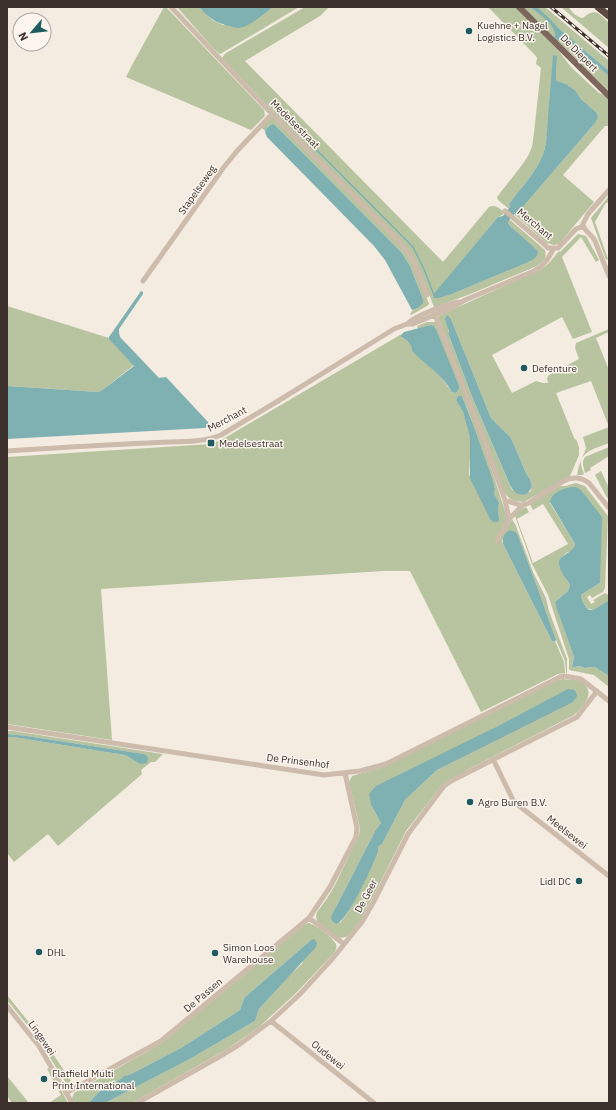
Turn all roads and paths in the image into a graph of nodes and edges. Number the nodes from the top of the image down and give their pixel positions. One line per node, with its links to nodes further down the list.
1 (171, 7): 6 (street, Medelsestraat)
2 (519, 7): 5 (main road, De Diepert)
3 (598, 7): 4 (highway)
4 (609, 16)
5 (609, 96)
6 (272, 114): 12 (street, Stapelseweg); 13 (street, Medelsestraat)
7 (609, 190): 9 (street)
8 (505, 211): 10 (street, Merchant)
9 (584, 226): 10 (street, Merchant); 11 (street)
10 (554, 248): 14 (street, Merchant)
11 (609, 276)
12 (144, 281)
13 (428, 295)
14 (434, 313): 15 (street, Merchant); 16 (street)
15 (7, 451)
16 (505, 500): 17 (street); 19 (street)
17 (523, 505): 18 (street); 19 (street)
18 (609, 508)
19 (509, 518): 20 (street)
20 (497, 541)
21 (597, 691): 22 (street, De Prinsenhof); 24 (street, De Geer); 25 (street, De Prinsenhof)
22 (609, 701)
23 (7, 727): 25 (street, De Prinsenhof)
24 (492, 759): 26 (street, Meelsewei); 28 (street, De Geer)
25 (345, 773): 27 (street, De Passen)
26 (609, 876)
27 (309, 918): 28 (street); 31 (street, De Passen)
28 (344, 944): 30 (street, De Geer)
29 (7, 1006): 31 (street, Lingewei)
30 (271, 1021): 33 (street, De Geer); 34 (street, Oudewei)
31 (66, 1093): 32 (street, Lingewei)
32 (72, 1103)
33 (137, 1103)
34 (374, 1103)

